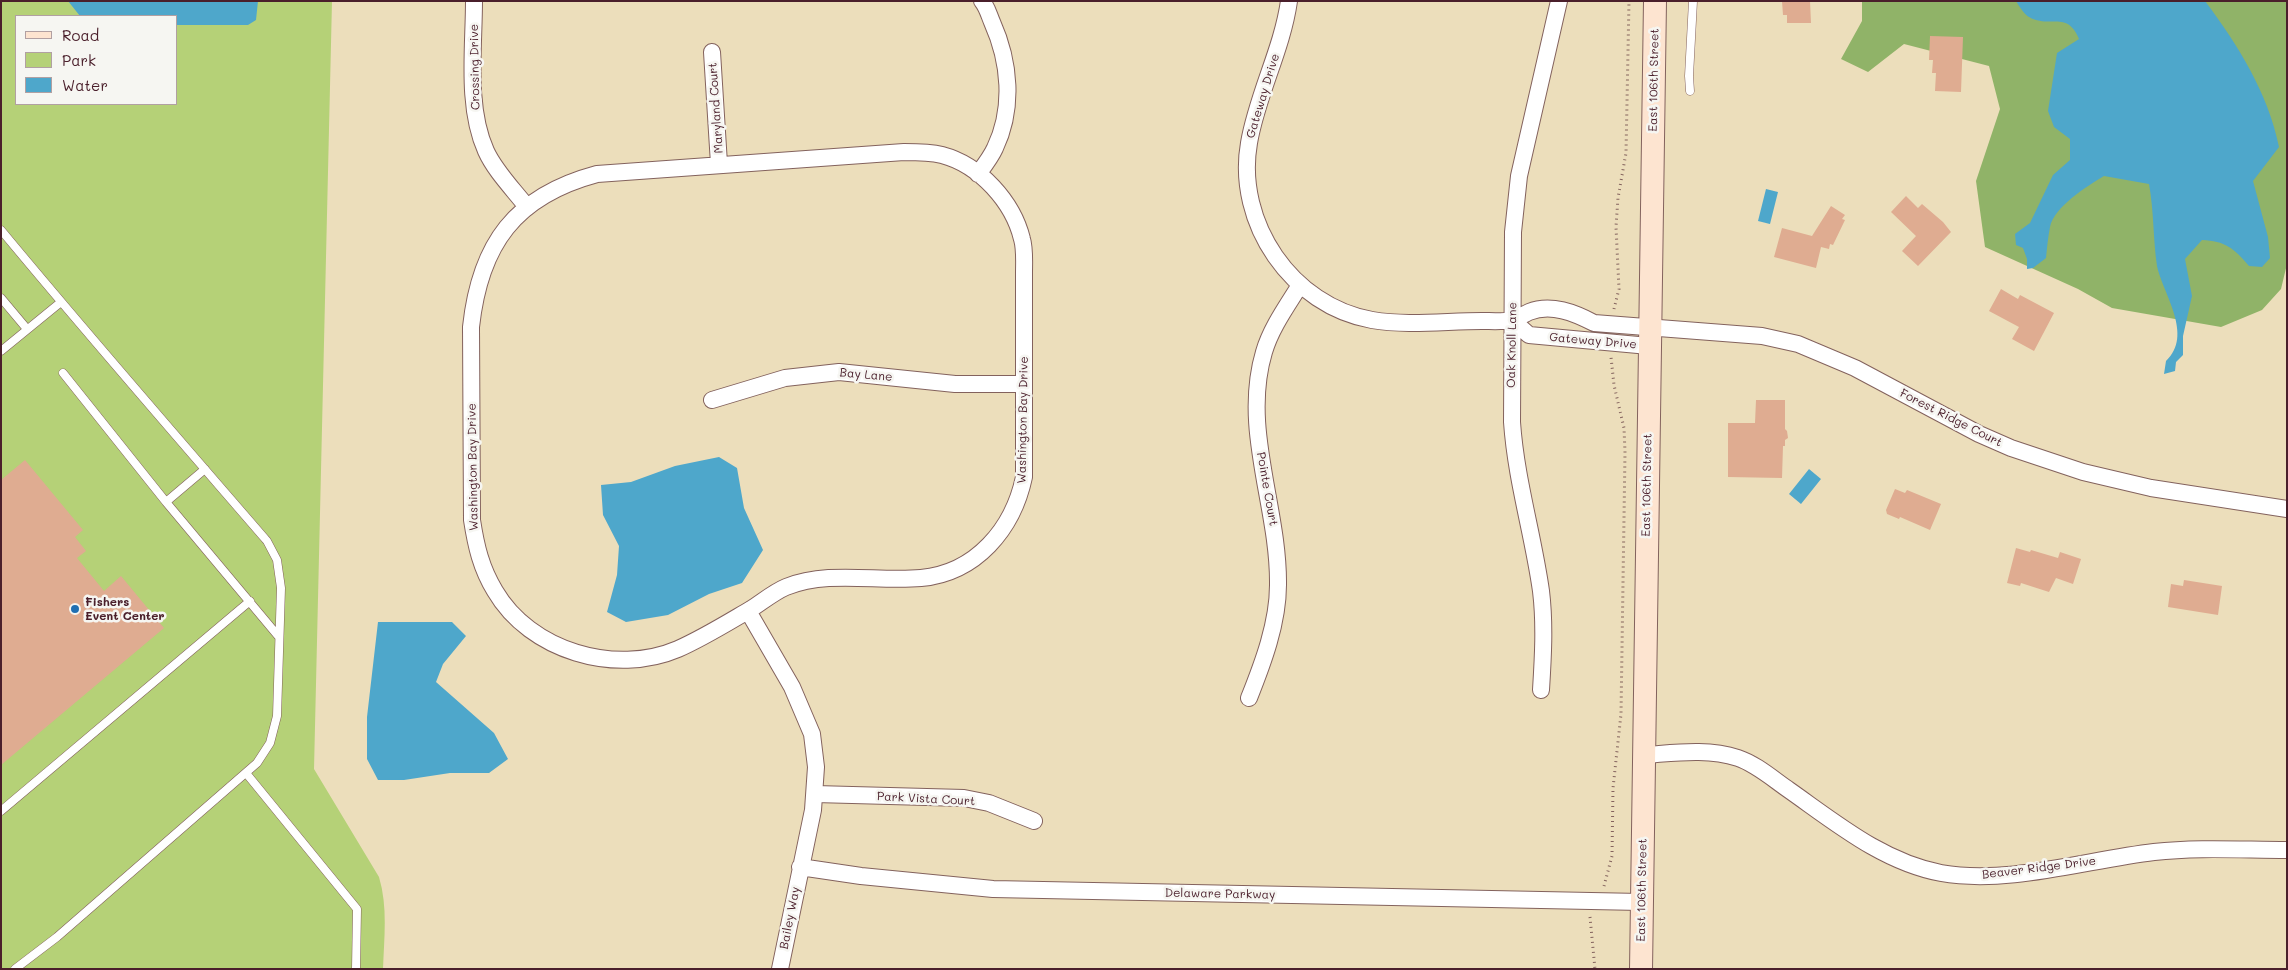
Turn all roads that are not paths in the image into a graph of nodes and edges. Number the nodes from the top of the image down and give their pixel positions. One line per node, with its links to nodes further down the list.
1 (474, 1): 11 (street, Crossing Drive)
2 (982, 1): 10 (street)
3 (1290, 1): 13 (street, Gateway Drive)
4 (1560, 1): 16 (street, Oak Knoll Lane)
5 (1655, 1): 18 (main road, East 106th Street)
6 (1693, 1): 8 (lane)
7 (712, 52): 9 (street, Maryland Court)
8 (1690, 91)
9 (719, 164): 10 (street, Washington Bay Drive); 11 (street, Washington Bay Drive)
10 (978, 174): 21 (street, Washington Bay Drive)
11 (527, 207): 27 (street, Washington Bay Drive)
12 (1, 230): 15 (lane)
13 (1300, 285): 16 (street, Gateway Drive); 30 (street, Pointe Court)
14 (1, 298): 17 (lane)
15 (61, 302): 17 (lane); 23 (lane)
16 (1512, 320): 18 (street, Gateway Drive); 18 (street, Gateway Drive); 29 (street, Oak Knoll Lane)
17 (27, 329): 19 (lane)
18 (1649, 337): 25 (street, Forest Ridge Court); 31 (main road, East 106th Street)
19 (1, 351)
20 (63, 373): 24 (lane)
21 (1024, 384): 22 (street, Bay Lane); 27 (street, Washington Bay Drive)
22 (712, 400)
23 (205, 469): 24 (lane); 28 (lane)
24 (166, 502): 26 (lane)
25 (2287, 509)
26 (250, 601): 28 (lane); 34 (lane)
27 (748, 611): 33 (street, Bailey Way)
28 (279, 637): 32 (lane)
29 (1540, 690)
30 (1249, 698)
31 (1644, 755): 36 (street, Beaver Ridge Drive); 38 (main road, East 106th Street)
32 (246, 773): 39 (lane); 40 (lane)
33 (815, 794): 35 (street, Park Vista Court); 37 (street, Bailey Way)
34 (1, 811)
35 (1034, 821)
36 (2287, 850)
37 (800, 867): 38 (street, Delaware Parkway); 41 (street, Bailey Way)
38 (1641, 902): 42 (main road, East 106th Street)
39 (15, 969)
40 (356, 969)
41 (780, 969)
42 (1641, 969)

